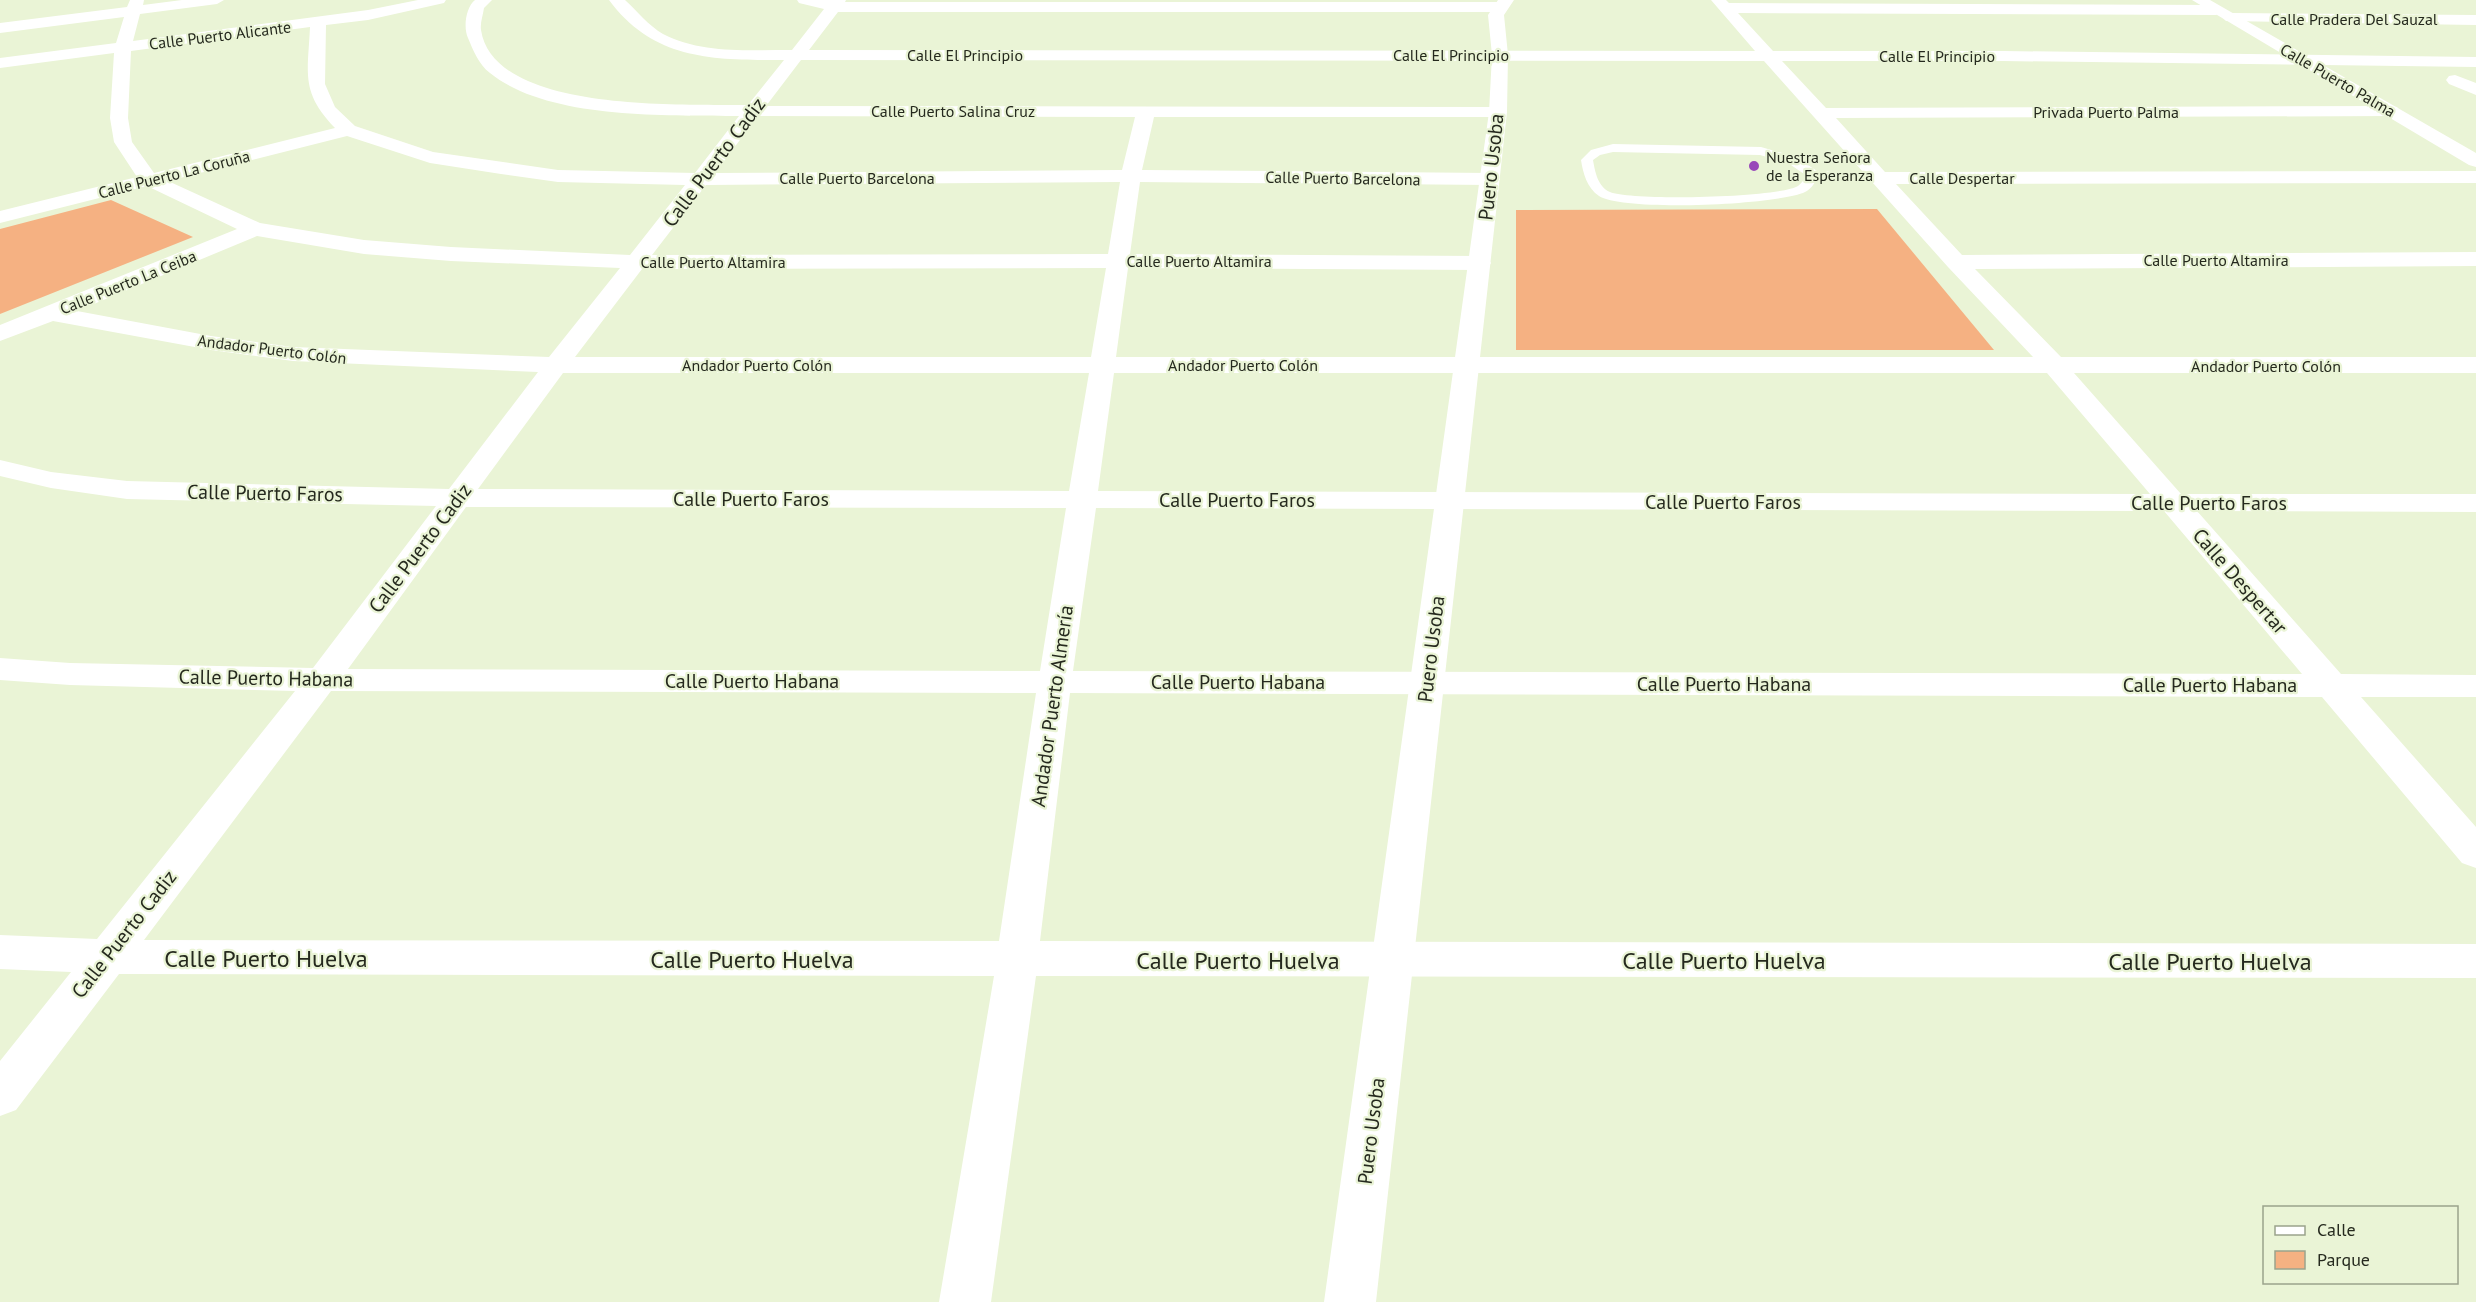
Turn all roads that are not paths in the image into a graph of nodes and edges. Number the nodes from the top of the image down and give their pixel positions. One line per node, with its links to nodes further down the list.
1 (217, 0): 12 (street)
2 (438, 0): 23 (street, Calle Puerto Alicante)
3 (616, 0): 26 (street, Calle El Principio)
4 (804, 0): 6 (street)
5 (2199, 0): 17 (street, Calle Puerto Palma)
6 (836, 4): 7 (street); 26 (street, Calle Puerto Cadiz)
7 (1135, 4): 8 (street)
8 (1440, 4): 9 (street)
9 (1503, 4): 27 (street, Puero Usoba)
10 (1721, 4): 16 (street); 28 (street, Calle Despertar)
11 (1965, 4): 16 (street); 17 (street)
12 (136, 5): 22 (street); 25 (street)
13 (2316, 5): 19 (street)
14 (2444, 5): 20 (street)
15 (470, 7): 23 (street); 35 (street, Calle Puerto Salina Cruz)
16 (1943, 9): 21 (street)
17 (2216, 10): 18 (street, Calle Puerto Palma)
18 (2231, 18): 19 (street, Calle Pradera Del Sauzal); 30 (street, Calle Puerto Palma)
19 (2345, 19): 20 (street, Calle Pradera Del Sauzal)
20 (2476, 20)
21 (1960, 22)
22 (0, 28)
23 (318, 30): 25 (street, Calle Puerto Alicante); 40 (street, Calle Puerto Barcelona)
24 (1986, 42): 29 (street)
25 (123, 47): 32 (street, Calle Puerto Alicante); 48 (street)
26 (796, 55): 27 (street, Calle El Principio); 35 (street, Calle Puerto Cadiz)
27 (1500, 55): 28 (street, Calle El Principio); 37 (street, Puero Usoba)
28 (1769, 56): 29 (street, Calle El Principio); 39 (street, Calle Despertar)
29 (2003, 56): 30 (street, Calle El Principio)
30 (2302, 59): 31 (street, Calle El Principio); 38 (street, Calle Puerto Palma)
31 (2476, 62)
32 (0, 63)
33 (2455, 80): 34 (street)
34 (2476, 90)
35 (753, 111): 36 (street, Calle Puerto Salina Cruz); 46 (street, Calle Puerto Cadiz)
36 (1146, 111): 37 (street, Calle Puerto Salina Cruz); 43 (street, Andador Puerto Almería)
37 (1498, 111): 47 (street, Puero Usoba)
38 (2391, 111): 39 (street, Privada Puerto Palma); 41 (street, Calle Puerto Palma)
39 (1821, 113): 45 (street, Calle Despertar)
40 (348, 130): 46 (street, Calle Puerto Barcelona); 48 (street, Calle Puerto La Coruña)
41 (2476, 161)
42 (1814, 175): 42 (lane); 45 (lane)
43 (1131, 176): 46 (street, Calle Puerto Barcelona); 47 (street, Calle Puerto Barcelona); 52 (street, Andador Puerto Almería)
44 (2476, 177): 45 (street, Calle Despertar)
45 (1880, 178): 54 (street, Calle Despertar)
46 (702, 179): 53 (street, Calle Puerto Cadiz)
47 (1490, 179): 55 (street, Puero Usoba)
48 (149, 180): 49 (street, Calle Puerto La Coruña); 50 (street, Calle Puerto Altamira)
49 (0, 217)
50 (255, 229): 53 (street, Calle Puerto Altamira); 56 (street, Calle Puerto La Ceiba)
51 (2476, 259): 54 (street, Calle Puerto Altamira)
52 (1119, 261): 53 (street, Calle Puerto Altamira); 55 (street, Calle Puerto Altamira); 58 (street, Andador Puerto Almería)
53 (637, 262): 59 (street, Calle Puerto Cadiz)
54 (1956, 262): 62 (street, Calle Despertar)
55 (1480, 263): 61 (street, Puero Usoba)
56 (51, 313): 57 (street, Calle Puerto La Ceiba); 59 (street, Andador Puerto Colón)
57 (0, 334)
58 (1104, 364): 59 (street, Andador Puerto Colón); 61 (street, Andador Puerto Colón); 65 (street, Andador Puerto Almería)
59 (556, 365): 64 (street, Calle Puerto Cadiz)
60 (2476, 365): 62 (street, Andador Puerto Colón)
61 (1467, 366): 62 (street, Andador Puerto Colón); 66 (street, Puero Usoba)
62 (2056, 367): 67 (street, Calle Despertar)
63 (0, 468): 64 (street, Calle Puerto Faros)
64 (457, 498): 65 (street, Calle Puerto Faros); 70 (street, Calle Puerto Cadiz)
65 (1083, 500): 66 (street, Calle Puerto Faros); 71 (street, Andador Puerto Almería)
66 (1450, 501): 67 (street, Calle Puerto Faros); 72 (street, Puero Usoba)
67 (2172, 503): 68 (street, Calle Puerto Faros); 73 (street, Calle Despertar)
68 (2476, 503)
69 (0, 669): 70 (street, Calle Puerto Habana)
70 (322, 680): 71 (street, Calle Puerto Habana); 77 (street, Calle Puerto Cadiz)
71 (1054, 681): 72 (street, Calle Puerto Habana); 78 (street, Andador Puerto Almería)
72 (1427, 683): 73 (street, Calle Puerto Habana); 79 (street, Puero Usoba)
73 (2331, 686): 74 (street, Calle Puerto Habana); 75 (street, Calle Despertar)
74 (2476, 686)
75 (2476, 853)
76 (0, 952): 77 (street, Calle Puerto Huelva)
77 (106, 957): 78 (street, Calle Puerto Huelva); 81 (street, Calle Puerto Cadiz)
78 (1017, 960): 79 (street, Calle Puerto Huelva); 82 (street, Andador Puerto Almería)
79 (1392, 960): 80 (street, Calle Puerto Huelva); 83 (street, Puero Usoba)
80 (2476, 961)
81 (0, 1096)
82 (965, 1302)
83 (1350, 1302)

